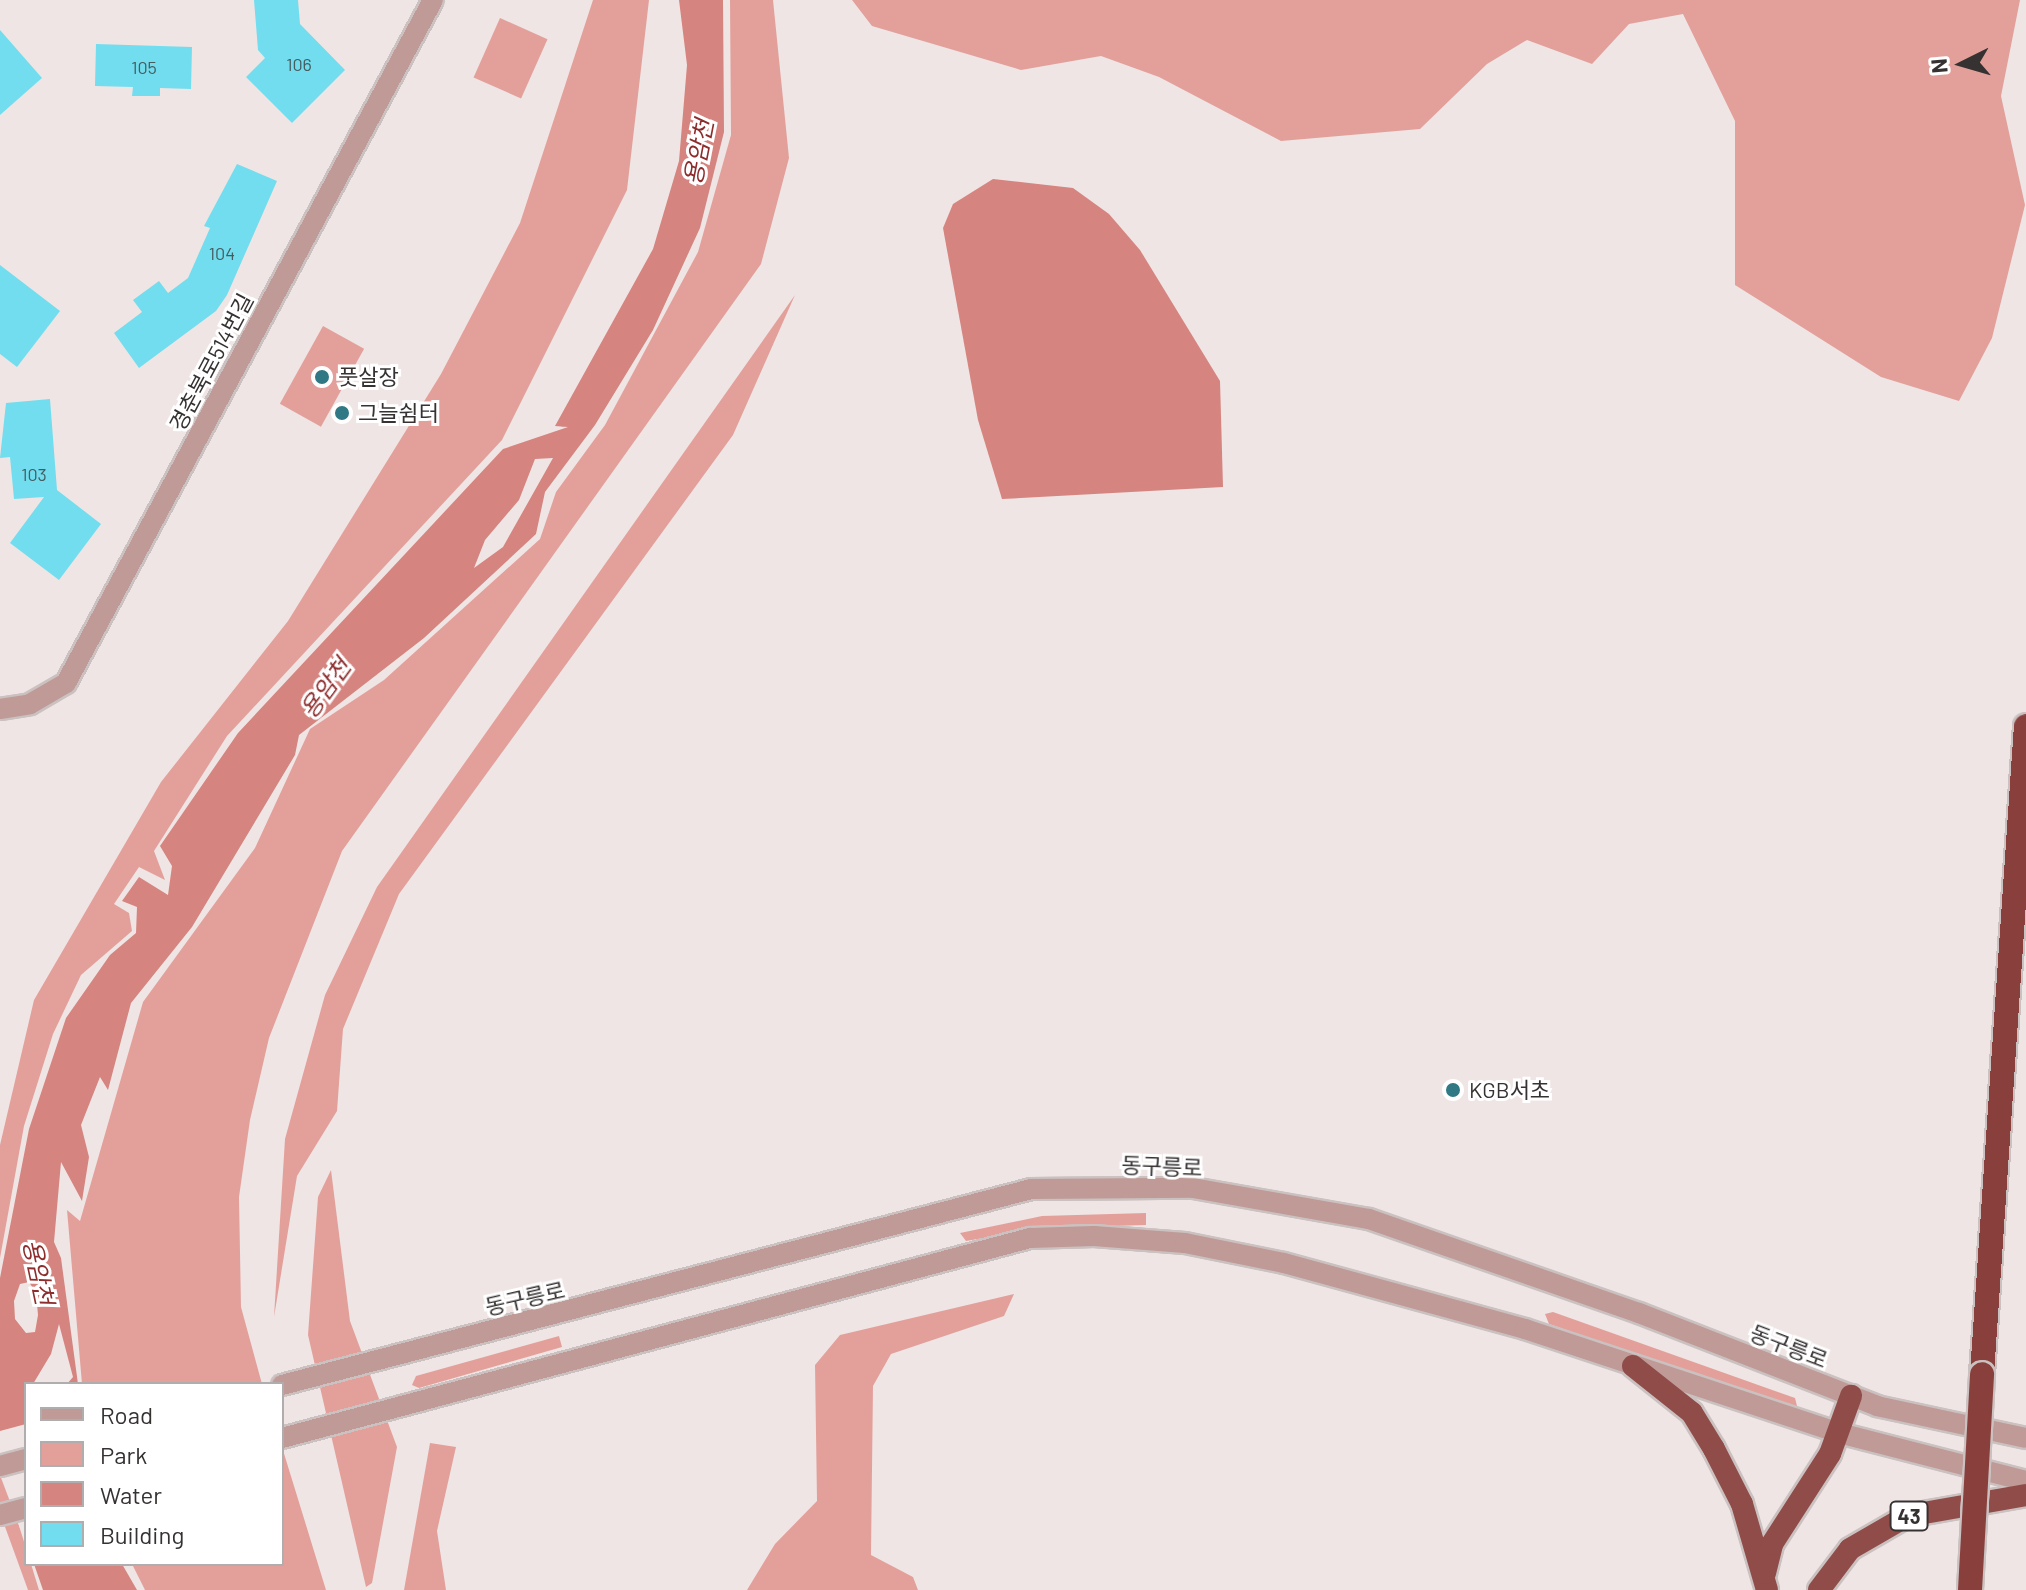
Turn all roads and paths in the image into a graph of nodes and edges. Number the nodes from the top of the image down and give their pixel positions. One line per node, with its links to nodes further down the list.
1 (433, 0): 2 (street, 경춘북로514번길)
2 (0, 709)
3 (2026, 726): 18 (highway, bridge)
4 (1633, 1366): 7 (street); 8 (street); 16 (highway)
5 (284, 1384): 6 (street, 동구릉로)
6 (1851, 1396): 7 (highway); 9 (street, 동구릉로)
7 (1839, 1433): 12 (street); 16 (highway)
8 (284, 1437)
9 (2026, 1438)
10 (24, 1460): 11 (street)
11 (0, 1466)
12 (2026, 1481)
13 (2026, 1495): 17 (highway, 43)
14 (24, 1509): 15 (street)
15 (0, 1515)
16 (1766, 1582)
17 (1819, 1590)
18 (1970, 1590)

